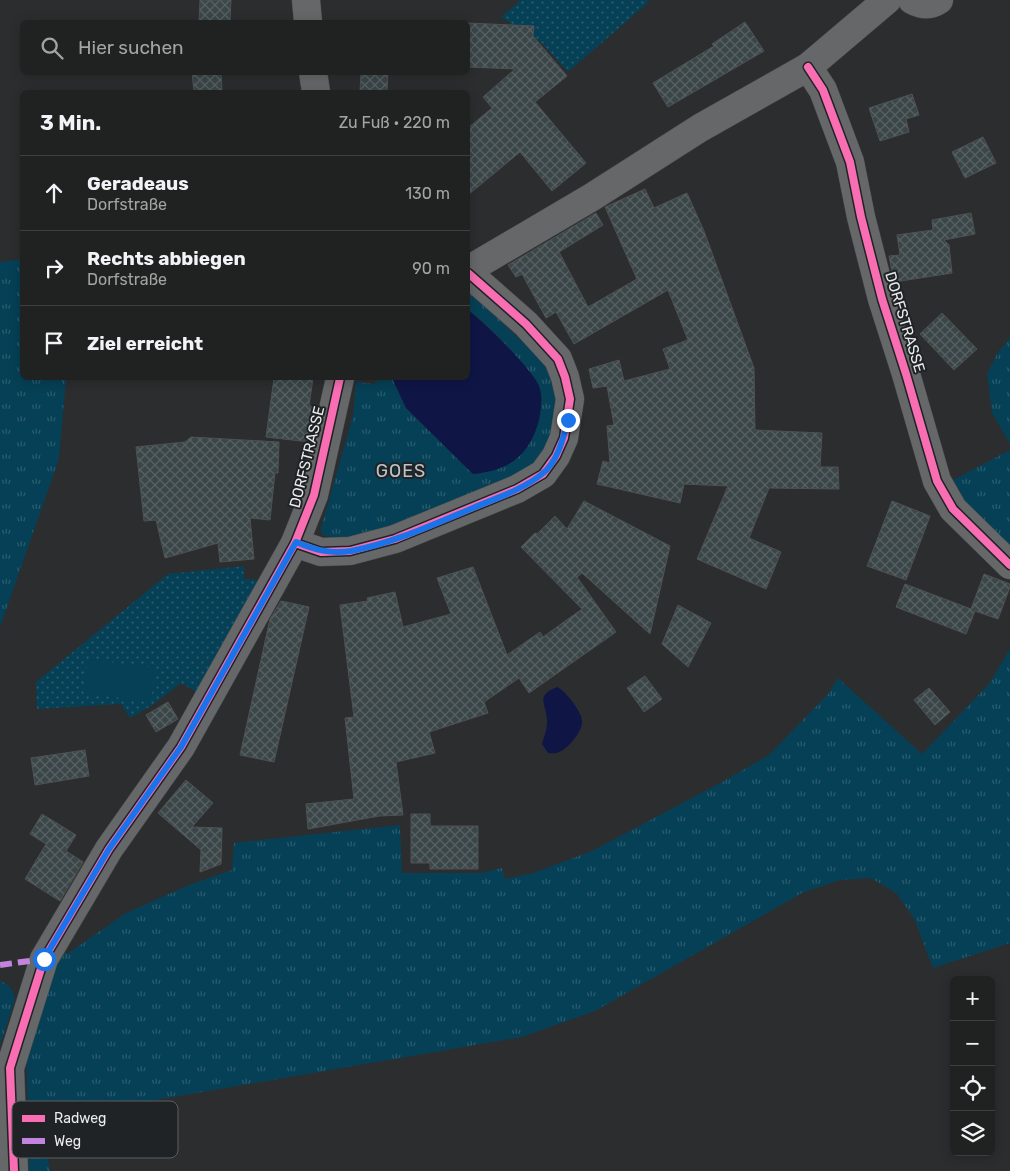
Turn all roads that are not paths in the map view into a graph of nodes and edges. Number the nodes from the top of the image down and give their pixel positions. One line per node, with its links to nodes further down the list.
1 (306, 0): 5 (street)
2 (887, 0): 6 (street)
3 (912, 0): 4 (street)
4 (939, 0)
5 (308, 20)
6 (808, 67): 9 (street); 13 (street, DORFSTRASSE)
7 (313, 75): 8 (street)
8 (316, 90)
9 (470, 271)
10 (470, 274): 12 (street)
11 (340, 380): 12 (street, DORFSTRASSE)
12 (296, 542): 14 (street, DORFSTRASSE)
13 (1010, 566)
14 (12, 1120)
15 (13, 1158): 16 (street, DORFSTRASSE)
16 (14, 1171)

